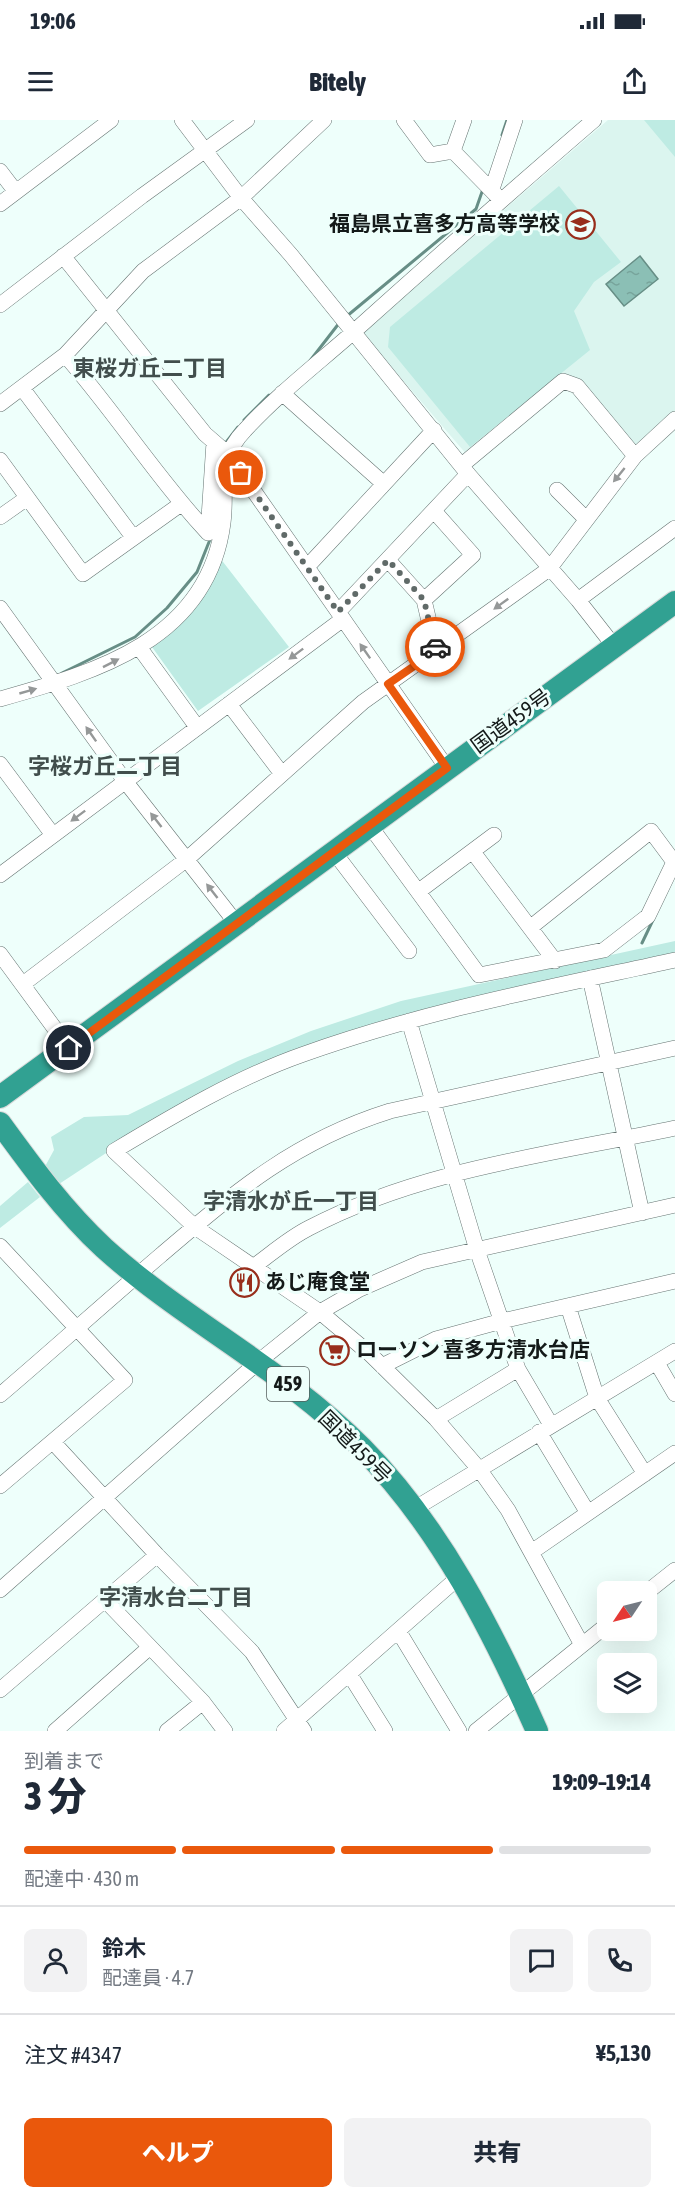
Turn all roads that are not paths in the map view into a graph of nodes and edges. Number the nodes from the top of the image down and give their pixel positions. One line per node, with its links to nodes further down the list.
1 (111, 120): 12 (street)
2 (182, 120): 9 (street)
3 (247, 120): 9 (street)
4 (324, 120): 14 (street)
5 (404, 120): 10 (street)
6 (464, 120): 10 (street)
7 (515, 120): 13 (street)
8 (594, 120): 13 (street)
9 (205, 150): 14 (street); 16 (street)
10 (453, 151): 13 (street)
11 (0, 171): 12 (street)
12 (16, 192): 15 (street)
13 (496, 195): 19 (street)
14 (241, 198): 18 (street); 19 (street)
15 (0, 204)
16 (63, 256): 17 (street); 18 (street)
17 (0, 305)
18 (106, 309): 20 (street); 26 (street)
19 (354, 331): 22 (street); 25 (street)
20 (65, 355): 21 (street); 34 (street)
21 (22, 388): 23 (street); 39 (street)
22 (282, 393): 27 (street); 31 (street)
23 (0, 404)
24 (675, 419): 28 (street)
25 (434, 430): 30 (street); 31 (street)
26 (214, 442): 27 (street); 34 (street)
27 (228, 454): 41 (street); 49 (street)
28 (635, 456): 30 (street); 37 (street, one-way to 37)
29 (0, 460): 33 (street)
30 (465, 470): 35 (street); 42 (street)
31 (384, 483): 41 (street)
32 (557, 490): 37 (street)
33 (27, 498): 36 (street); 39 (street)
34 (181, 504): 39 (street)
35 (434, 510): 40 (street); 43 (street)
36 (0, 517)
37 (585, 518): 42 (street)
38 (675, 528): 44 (street)
39 (133, 537)
40 (388, 560): 43 (street); 47 (street)
41 (307, 567): 47 (street)
42 (549, 569): 44 (street); 50 (street, one-way to 50)
43 (424, 600): 50 (street)
44 (578, 600): 48 (street)
45 (675, 602): 48 (highway, 国道459号)
46 (0, 609): 51 (street)
47 (340, 615): 52 (street, one-way to 47); 54 (street, one-way to 54)
48 (614, 646): 57 (highway, 国道459号)
49 (139, 647): 51 (street, one-way to 49); 55 (street)
50 (436, 651): 52 (street)
51 (56, 684): 53 (street, one-way to 51); 59 (street, one-way to 51)
52 (388, 684): 57 (street); 58 (street)
53 (0, 699)
54 (229, 704): 55 (street); 58 (street)
55 (197, 727): 59 (street)
56 (0, 764): 61 (street)
57 (447, 768): 60 (highway, 国道459号)
58 (282, 774): 65 (street)
59 (125, 781): 61 (street, one-way to 61); 65 (street, one-way to 59)
60 (370, 826): 63 (highway, 国道459号); 67 (street)
61 (53, 835): 66 (street)
62 (494, 835): 64 (street)
63 (334, 852): 68 (highway, 国道459号); 70 (street)
64 (473, 852): 67 (street); 69 (street)
65 (187, 859): 68 (street, one-way to 65); 75 (street)
66 (0, 875)
67 (419, 891): 72 (street)
68 (237, 924): 77 (highway, 国道459号)
69 (531, 927): 72 (street); 72 (street)
70 (409, 951)
71 (0, 954): 75 (street)
72 (555, 960)
73 (675, 960): 74 (street)
74 (590, 978): 76 (street); 79 (street)
75 (23, 984): 77 (street)
76 (409, 1021): 81 (street); 88 (street)
77 (69, 1048): 80 (highway, 国道459号)
78 (675, 1048): 79 (street)
79 (609, 1063): 81 (street); 84 (street)
80 (0, 1097)
81 (434, 1101): 85 (street); 88 (street)
82 (0, 1123): 92 (highway, 国道459号 / 459)
83 (675, 1128): 84 (street)
84 (626, 1138): 85 (street); 87 (street)
85 (455, 1174): 90 (street); 91 (street)
86 (675, 1205): 87 (street)
87 (642, 1213): 90 (street)
88 (195, 1227): 91 (street); 92 (street)
89 (0, 1246): 97 (street)
90 (477, 1250): 95 (street); 96 (street)
91 (253, 1267): 95 (street)
92 (138, 1275): 97 (street); 99 (highway, 国道459号 / 459)
93 (675, 1281): 94 (street)
94 (568, 1306): 96 (street); 105 (street)
95 (320, 1312): 99 (street); 101 (street)
96 (502, 1321): 101 (street); 102 (street)
97 (78, 1329): 104 (street); 108 (street)
98 (675, 1351): 100 (street)
99 (258, 1362): 113 (street); 114 (highway, 国道459号 / 459)
100 (657, 1363): 103 (street); 105 (street)
101 (382, 1366): 106 (street)
102 (518, 1369): 106 (street); 107 (street)
103 (675, 1394)
104 (0, 1395)
105 (597, 1398): 107 (street); 111 (street)
106 (436, 1419): 110 (street)
107 (545, 1429): 110 (street); 115 (street)
108 (52, 1442): 112 (street); 113 (street)
109 (675, 1453): 111 (street)
110 (479, 1469): 114 (street); 116 (street)
111 (645, 1474): 115 (street)
112 (0, 1486)
113 (104, 1499): 117 (street); 121 (street)
114 (414, 1509): 119 (highway, 国道459号 / 459)
115 (588, 1513): 116 (street)
116 (533, 1551): 125 (street)
117 (157, 1555): 122 (street); 131 (street)
118 (675, 1570): 120 (street)
119 (460, 1576): 123 (street); 129 (highway, 国道459号 / 459)
120 (657, 1584)
121 (0, 1590)
122 (105, 1600): 126 (street); 128 (street)
123 (399, 1632): 127 (street); 137 (street)
124 (597, 1633): 125 (street)
125 (582, 1645): 129 (street)
126 (150, 1647): 130 (street); 132 (street)
127 (350, 1675): 131 (street); 136 (street)
128 (0, 1690)
129 (520, 1693): 138 (street); 139 (highway, 国道459号 / 459)
130 (203, 1702): 133 (street); 134 (street)
131 (300, 1726): 135 (street)
132 (55, 1731)
133 (167, 1731)
134 (225, 1731)
135 (284, 1731)
136 (385, 1731)
137 (459, 1731)
138 (476, 1731)
139 (537, 1731)

